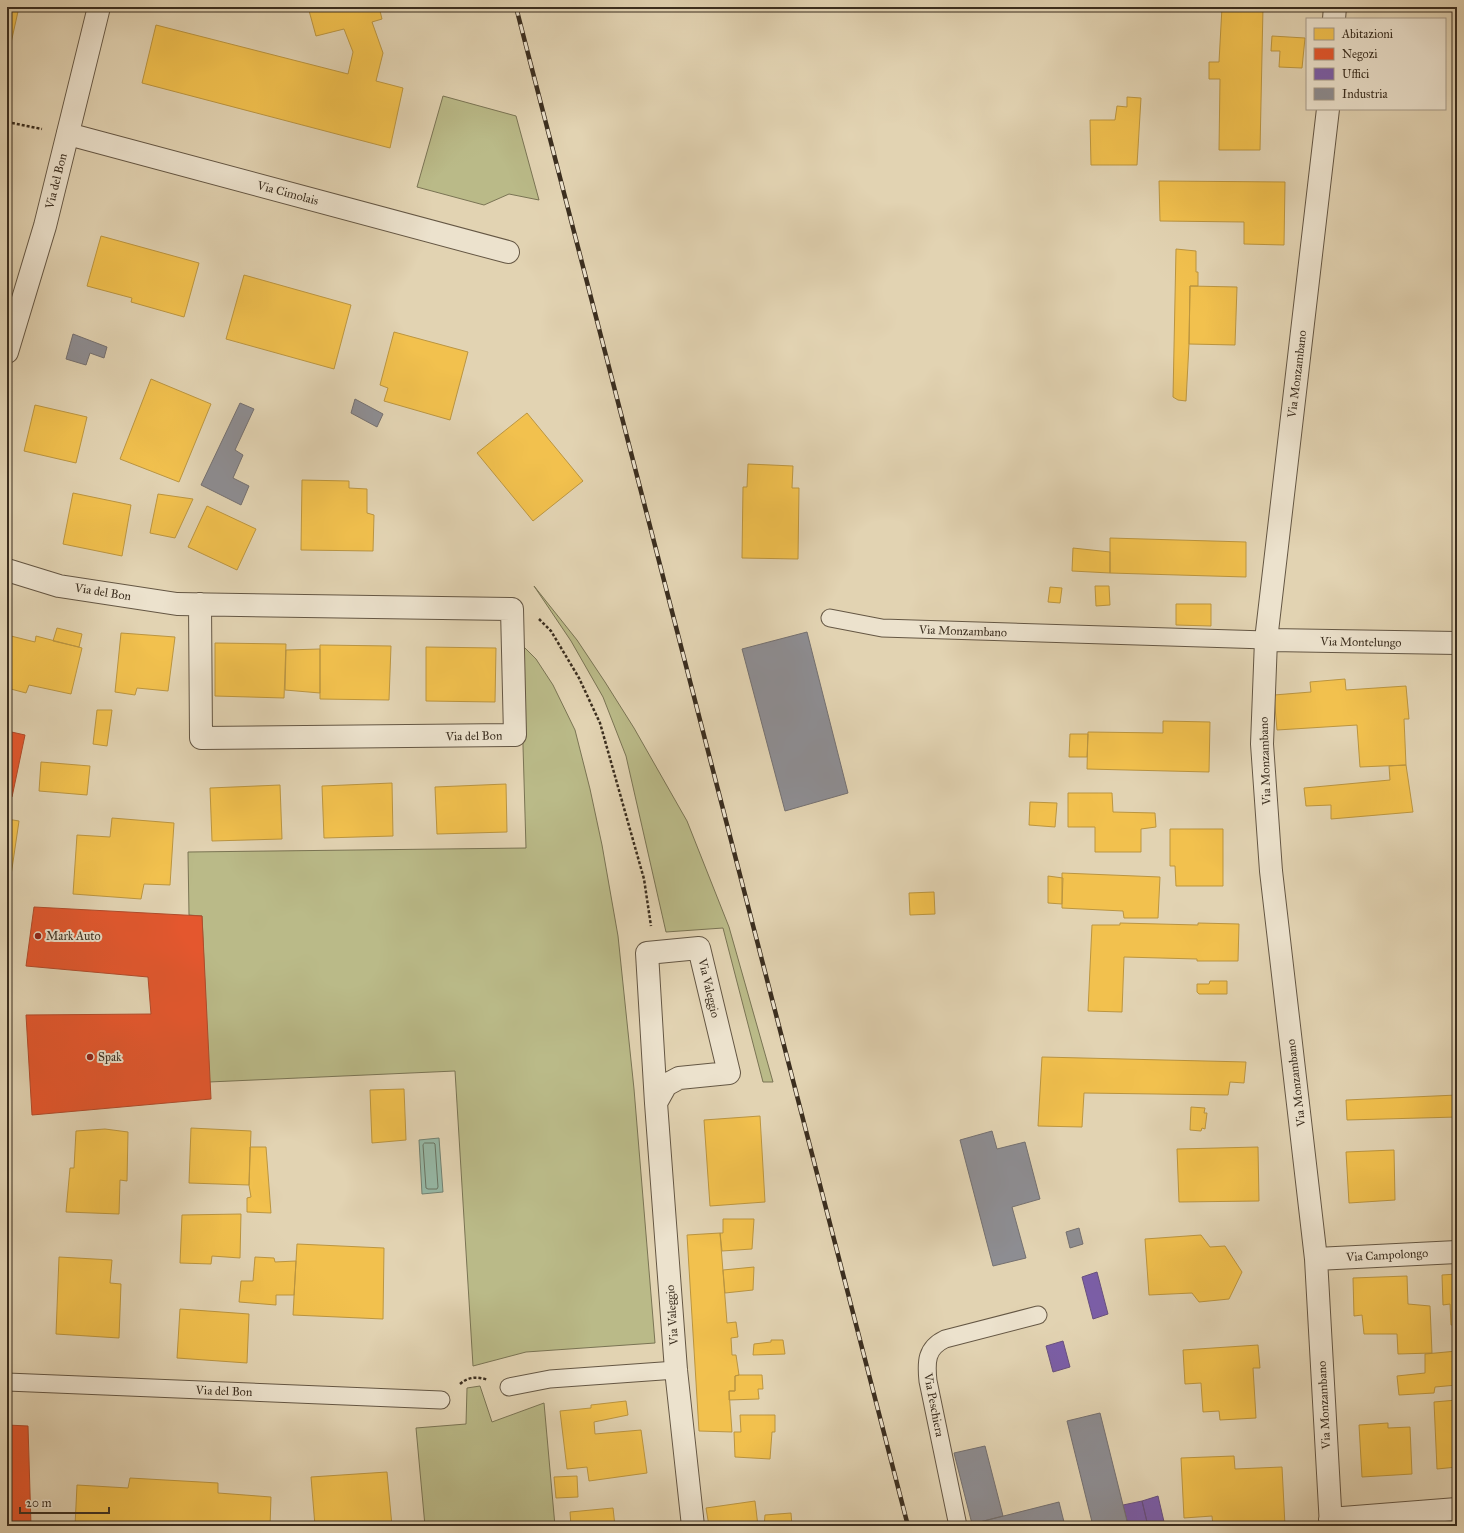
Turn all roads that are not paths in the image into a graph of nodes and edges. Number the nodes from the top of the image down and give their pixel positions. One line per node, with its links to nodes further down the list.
1 (99, 7): 5 (street, Via del Bon)
2 (1335, 7): 3 (street)
3 (1334, 18)
4 (1328, 110): 11 (street, Via Monzambano)
5 (68, 134): 6 (street, Via Cimolais); 7 (street, Via del Bon)
6 (508, 252)
7 (7, 352)
8 (7, 570): 9 (street, Via del Bon)
9 (200, 604): 9 (street, Via del Bon)
10 (830, 618): 11 (lane, Via Monzambano)
11 (1266, 640): 12 (street, Via Montelungo); 15 (street, Via Monzambano)
12 (1457, 644)
13 (656, 1103): 13 (street, Via Valeggio); 17 (street, Via Valeggio)
14 (1457, 1252): 15 (street, Via Campolongo)
15 (1316, 1259): 22 (street, Via Monzambano)
16 (1038, 1315): 24 (lane, Via Peschiera)
17 (676, 1370): 19 (lane); 23 (street, Via Valeggio)
18 (7, 1382): 20 (lane, Via del Bon)
19 (509, 1387)
20 (441, 1400)
21 (1457, 1509): 22 (street)
22 (1330, 1522)
23 (693, 1526)
24 (958, 1526)

